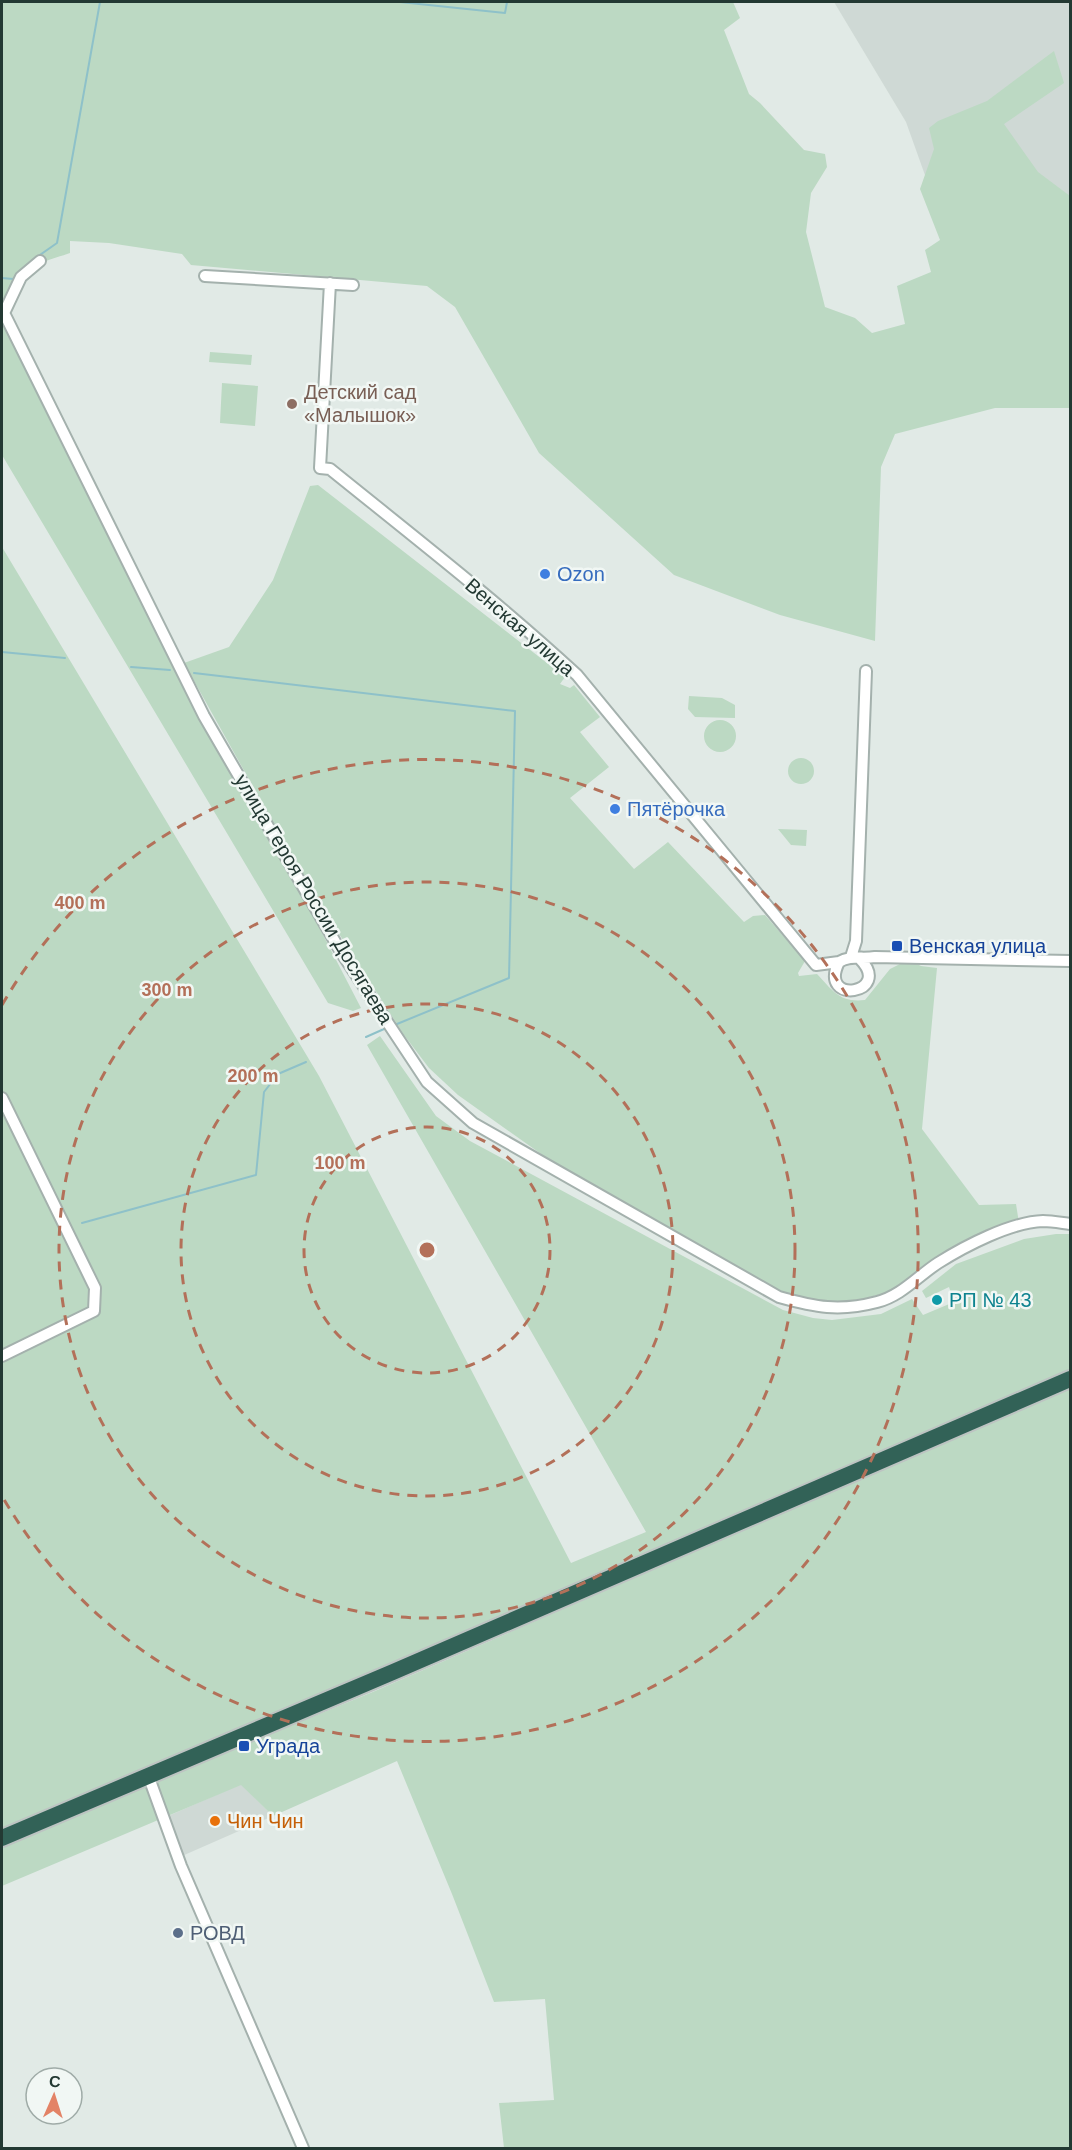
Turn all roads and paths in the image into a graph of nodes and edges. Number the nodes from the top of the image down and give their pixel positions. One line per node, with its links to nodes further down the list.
1 (40, 261): 10 (street, улица Героя России Досягаева)
2 (205, 276): 3 (street)
3 (330, 283): 4 (street); 8 (street, Венская улица)
4 (353, 285)
5 (866, 671): 6 (street)
6 (855, 958): 7 (street); 8 (street); 8 (street)
7 (1071, 961)
8 (839, 962)
9 (2, 1098): 11 (street)
10 (1071, 1224)
11 (2, 1356)
12 (1071, 1379): 13 (highway)
13 (148, 1775): 14 (highway); 15 (street)
14 (2, 1838)
15 (303, 2148)

